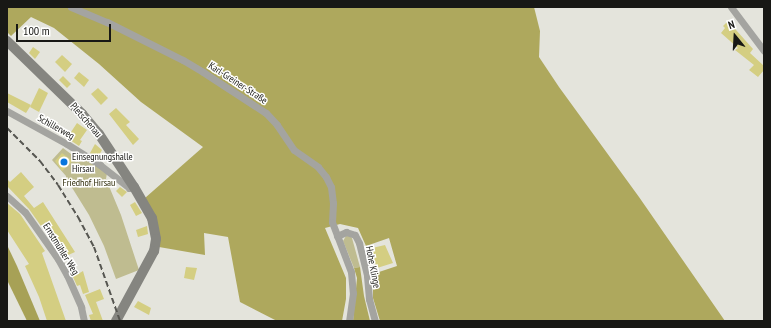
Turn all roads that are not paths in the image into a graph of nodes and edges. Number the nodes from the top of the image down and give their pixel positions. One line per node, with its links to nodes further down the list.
1 (70, 7): 8 (street, Karl-Greiner-Straße)
2 (734, 8): 4 (street)
3 (7, 42): 6 (main road, Pletschenau)
4 (764, 51)
5 (7, 111): 6 (street, Schillerweg)
6 (134, 186): 10 (main road, Pletschenau)
7 (7, 196): 9 (street, Ernstmühler Weg)
8 (337, 236): 11 (street, Karl-Greiner-Straße); 12 (street, Hohe Klinge)
9 (84, 321)
10 (116, 321)
11 (349, 321)
12 (375, 321)

